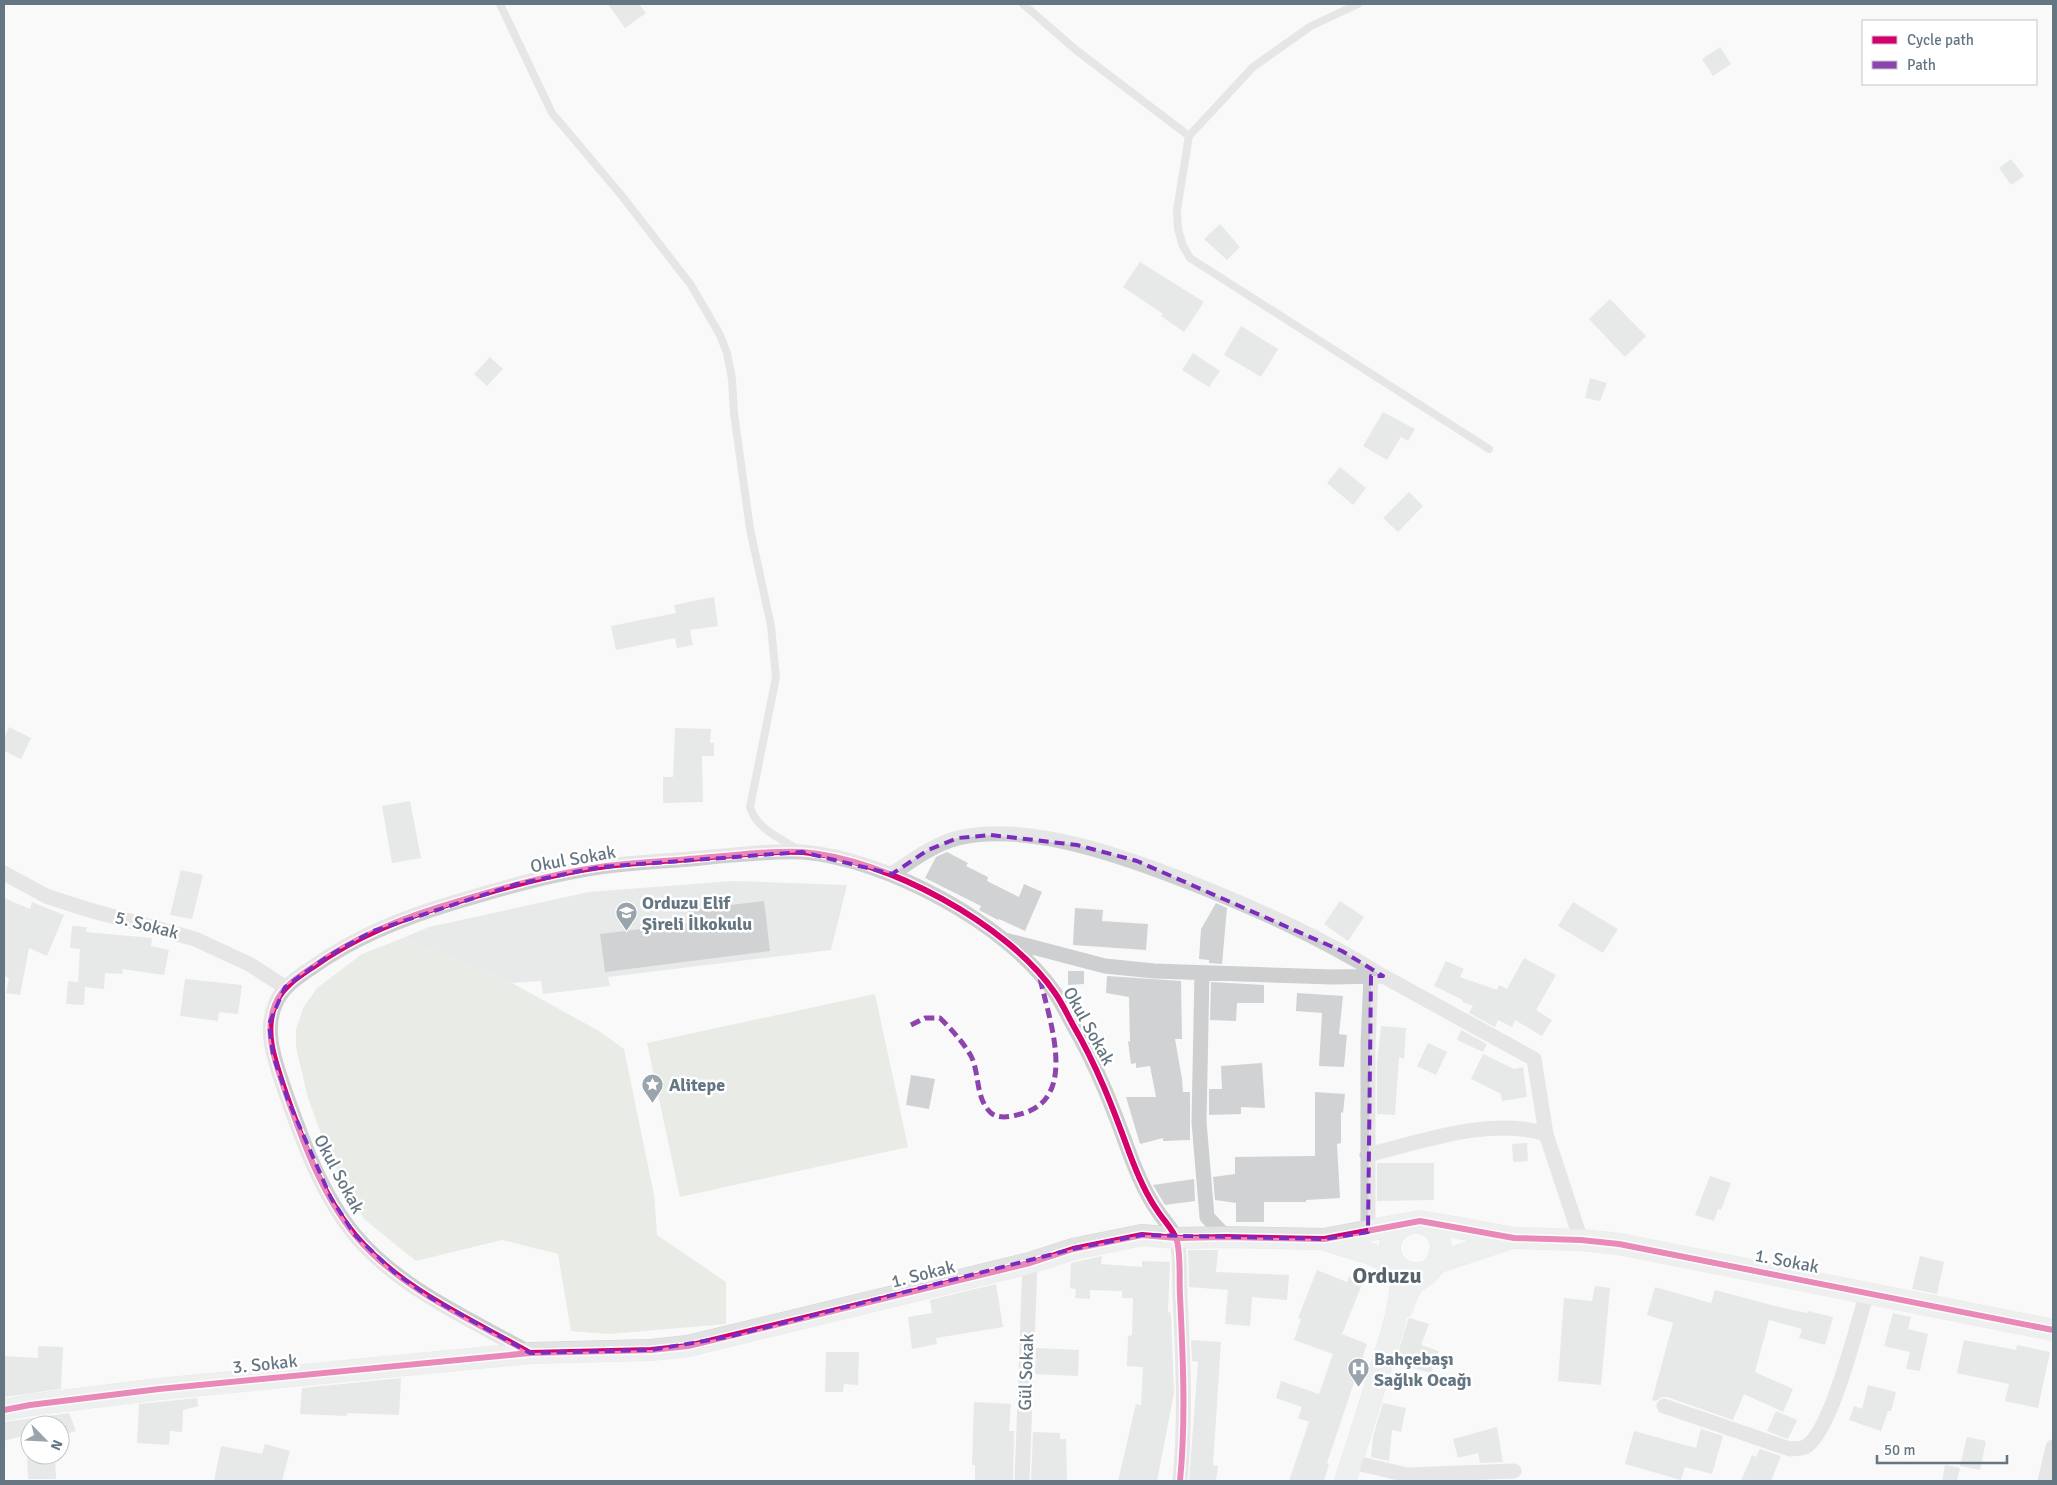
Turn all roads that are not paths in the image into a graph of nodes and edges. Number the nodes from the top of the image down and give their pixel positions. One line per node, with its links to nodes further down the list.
1 (500, 4): 6 (lane)
2 (1023, 4): 4 (lane)
3 (1358, 4): 4 (lane)
4 (1189, 136): 5 (lane)
5 (1489, 449)
6 (802, 852): 8 (street, Okul Sokak); 12 (street, Okul Sokak)
7 (4, 873): 12 (street, 5. Sokak)
8 (892, 874): 9 (street, Okul Sokak); 11 (street)
9 (1004, 940): 10 (street); 18 (street, Okul Sokak)
10 (1202, 972): 11 (street); 17 (street)
11 (1377, 976): 13 (street); 14 (street)
12 (285, 986): 28 (street, Okul Sokak)
13 (1546, 1134): 14 (street); 21 (street)
14 (1367, 1155): 16 (street)
15 (1411, 1222): 16 (street); 19 (street); 23 (street); 24 (street)
16 (1368, 1232): 20 (street)
17 (1226, 1236): 18 (street, 1. Sokak); 20 (street, 1. Sokak)
18 (1177, 1238): 22 (street, 1. Sokak); 35 (street)
19 (1514, 1238): 21 (street, 1. Sokak); 23 (street)
20 (1324, 1239): 24 (street)
21 (1581, 1240): 25 (street, 1. Sokak)
22 (1030, 1263): 28 (street, 1. Sokak); 34 (street, Gül Sokak)
23 (1433, 1266): 24 (street); 27 (street)
24 (1399, 1268): 27 (street)
25 (1867, 1292): 26 (street, 1. Sokak); 29 (street)
26 (2053, 1330)
27 (1391, 1331): 32 (street)
28 (530, 1353): 30 (street, 3. Sokak)
29 (1664, 1406)
30 (4, 1410)
31 (2053, 1447): 36 (street)
32 (1349, 1471): 33 (street)
33 (1514, 1471)
34 (1022, 1481)
35 (1180, 1481)
36 (2045, 1481)

